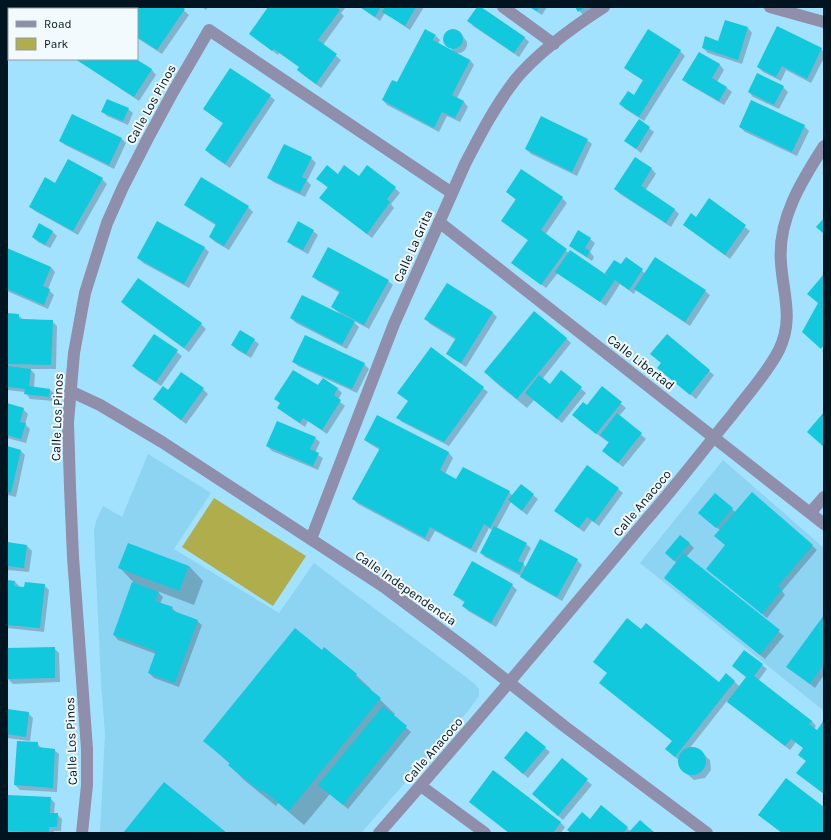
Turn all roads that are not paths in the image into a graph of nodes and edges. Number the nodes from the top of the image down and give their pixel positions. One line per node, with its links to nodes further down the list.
1 (503, 7): 5 (street)
2 (604, 7): 5 (street, Calle La Grita)
3 (770, 7): 4 (street)
4 (824, 22)
5 (554, 44): 7 (street, Calle La Grita)
6 (824, 146): 10 (street, Calle Anacoco)
7 (452, 193): 8 (street, Calle La Grita); 9 (street, Calle Los Pinos)
8 (439, 222): 10 (street, Calle Libertad); 14 (street, Calle La Grita)
9 (70, 391): 14 (street, Calle Independencia); 17 (street, Calle Los Pinos)
10 (714, 437): 12 (street, Calle Libertad); 15 (street, Calle Anacoco)
11 (824, 497): 12 (street)
12 (810, 513): 13 (street, Calle Libertad)
13 (824, 524)
14 (311, 539): 15 (street, Calle Independencia)
15 (510, 682): 16 (street, Calle Anacoco); 20 (street, Calle Independencia)
16 (421, 786): 18 (street, Calle Anacoco); 19 (street)
17 (82, 833)
18 (379, 833)
19 (485, 833)
20 (707, 833)

